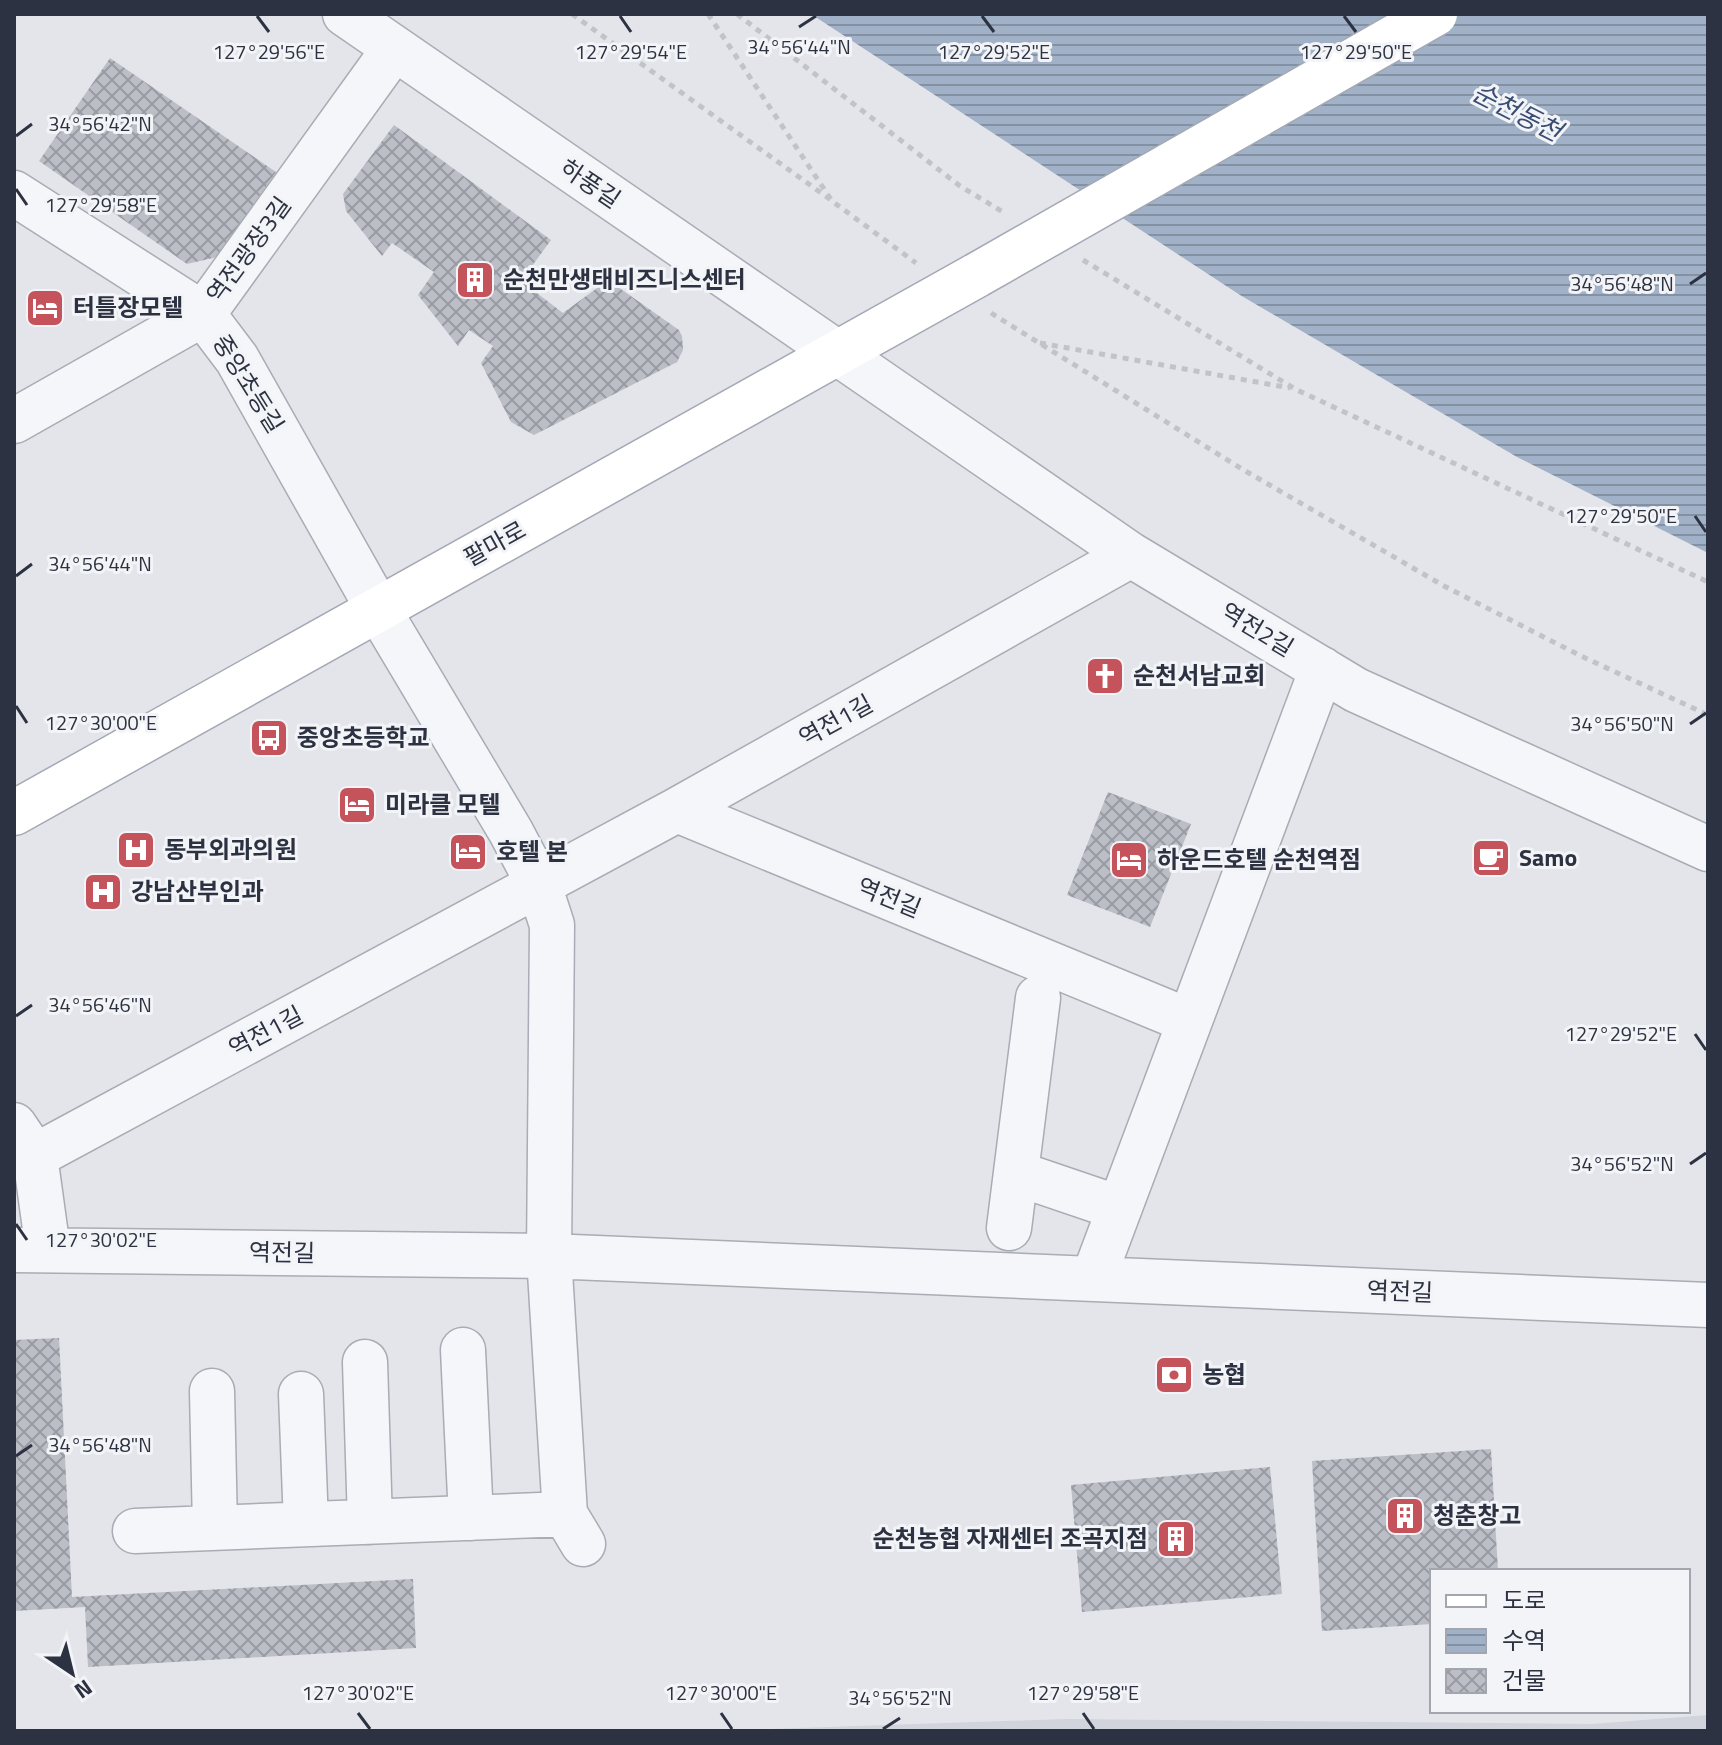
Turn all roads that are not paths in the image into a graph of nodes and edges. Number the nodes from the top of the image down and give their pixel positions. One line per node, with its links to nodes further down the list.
1 (345, 14): 3 (street, 하풍길)
2 (1435, 14): 6 (main road, 팔마로, bridge)
3 (394, 49): 5 (street, 역전광장3길); 6 (street, 하풍길)
4 (14, 193): 5 (street, 중앙초등길)
5 (203, 314): 7 (street, 역전광장3길); 9 (street, 중앙초등길)
6 (837, 353): 8 (street, 역전2길); 9 (main road, 팔마로)
7 (14, 421)
8 (1131, 555): 10 (street, 역전2길); 11 (street, 역전1길)
9 (378, 609): 12 (main road, 팔마로); 14 (street)
10 (1322, 669): 13 (street, 역전2길); 16 (street)
11 (677, 810): 14 (street, 역전1길); 16 (street, 역전길)
12 (14, 813)
13 (1708, 849)
14 (539, 885): 17 (street, 역전1길); 22 (street)
15 (1038, 998): 18 (street)
16 (1189, 1021): 19 (street)
17 (24, 1140): 21 (street, 역전1길)
18 (1016, 1173): 19 (street); 20 (street)
19 (1119, 1208): 23 (street)
20 (1009, 1228)
21 (31, 1250): 22 (street, 역전길)
22 (549, 1256): 23 (street, 역전길); 29 (street)
23 (1093, 1279): 24 (street, 역전길)
24 (1708, 1305)
25 (463, 1350): 29 (street)
26 (365, 1362): 30 (street)
27 (212, 1391): 32 (street)
28 (301, 1394): 31 (street)
29 (471, 1518): 30 (street)
30 (370, 1522): 31 (street)
31 (306, 1524): 32 (street)
32 (215, 1528): 33 (street)
33 (135, 1531)

